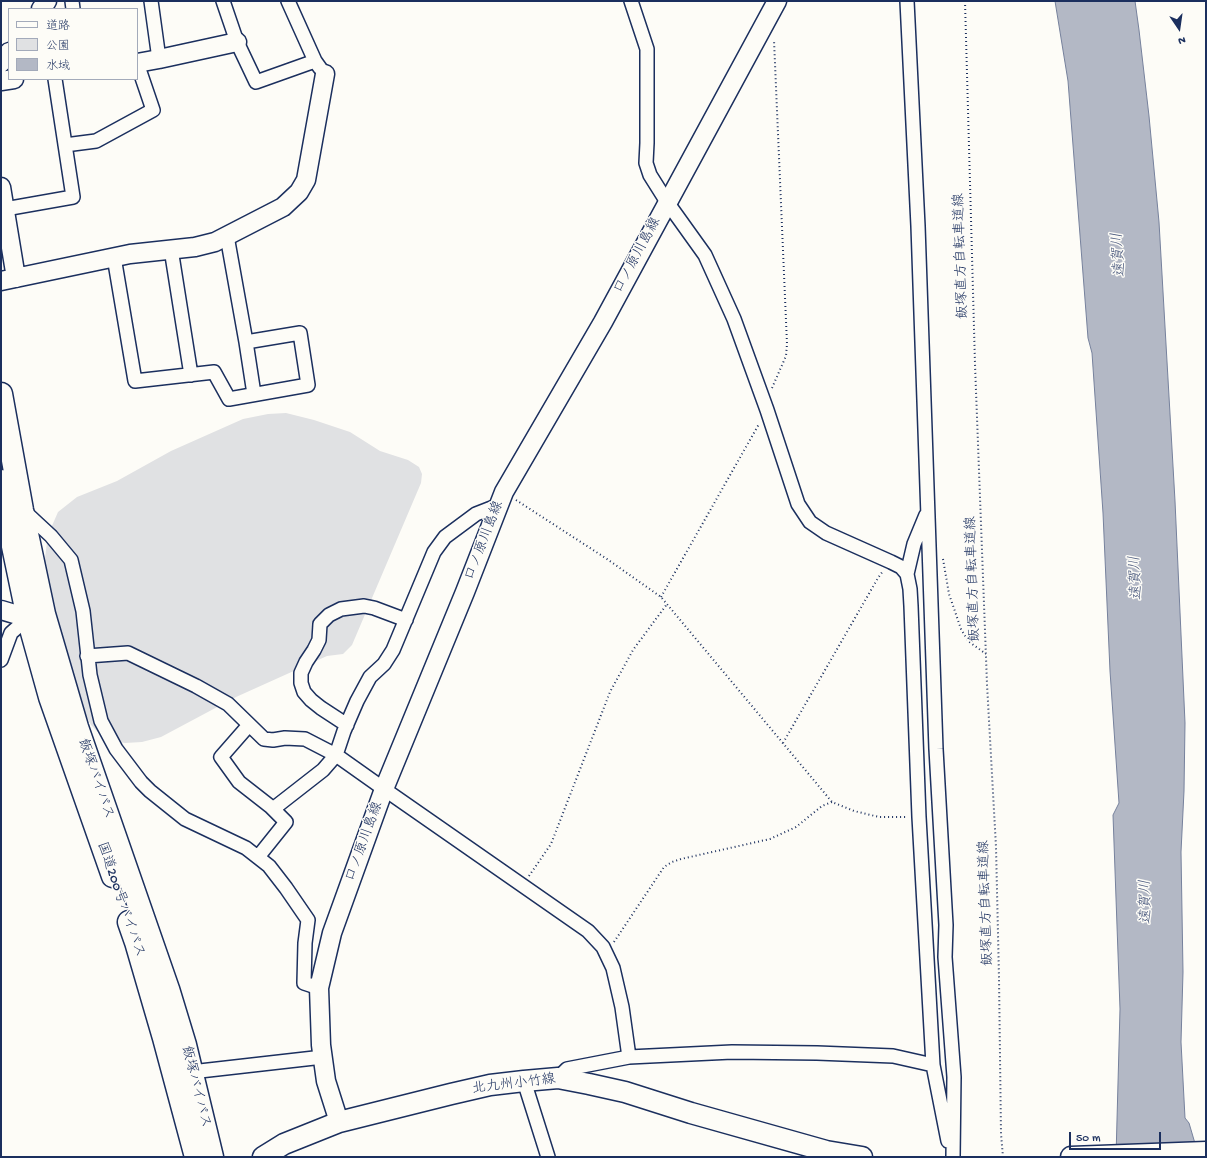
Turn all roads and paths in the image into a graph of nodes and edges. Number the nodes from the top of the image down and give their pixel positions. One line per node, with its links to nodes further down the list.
1 (151, 1): 11 (street)
2 (223, 1): 9 (street)
3 (288, 1): 15 (street)
4 (631, 1): 19 (street)
5 (777, 1): 8 (main road, 口ノ原川島線)
6 (907, 1): 33 (street)
7 (965, 1): 42 (path, 飯塚直方自転車道線)
8 (766, 23): 19 (main road, 口ノ原川島線); 29 (path)
9 (237, 42): 11 (main road); 15 (street)
10 (8, 53): 12 (main road)
11 (159, 60): 13 (main road)
12 (1, 63)
13 (138, 63)
14 (138, 66): 17 (street)
15 (320, 67): 21 (main road)
16 (55, 80): 17 (street)
17 (65, 145): 20 (street)
18 (1, 186): 20 (main road)
19 (667, 202): 29 (street); 31 (main road, 口ノ原川島線)
20 (5, 209): 24 (main road)
21 (227, 236): 22 (main road); 25 (street)
22 (171, 249): 23 (main road); 26 (street)
23 (114, 257): 24 (main road); 26 (street)
24 (8, 279)
25 (246, 342): 28 (street); 28 (street)
26 (191, 375): 28 (street)
27 (1, 394): 32 (highway, 飯塚バイパス)
28 (254, 394)
29 (765, 407): 35 (street); 37 (path)
30 (1, 481): 40 (highway, 国道200号バイパス)
31 (502, 499): 37 (path); 41 (street); 49 (main road, 口ノ原川島線)
32 (22, 510): 40 (highway, 飯塚バイパス); 43 (street)
33 (927, 512): 36 (street); 70 (street)
34 (943, 556): 42 (path)
35 (891, 562): 36 (street); 47 (path)
36 (907, 574): 52 (street)
37 (661, 597): 38 (path)
38 (667, 604): 47 (path); 54 (path)
39 (1, 610): 40 (main road)
40 (36, 616): 44 (street); 60 (highway, 飯塚バイパス); 65 (highway, 国道200号バイパス)
41 (406, 620): 45 (street); 45 (street)
42 (986, 654): 71 (path, 飯塚直方自転車道線)
43 (87, 656): 46 (street); 53 (street)
44 (1, 660)
45 (347, 724): 48 (street)
46 (249, 725): 48 (street); 51 (street)
47 (783, 743): 50 (path)
48 (336, 755): 49 (street); 51 (street)
49 (384, 790): 54 (street); 56 (main road, 口ノ原川島線)
50 (832, 802): 52 (path); 55 (path)
51 (273, 809): 53 (street)
52 (919, 817): 59 (street)
53 (258, 857): 56 (street)
54 (522, 885): 55 (street)
55 (606, 954): 58 (street)
56 (319, 988): 57 (main road, 口ノ原川島線)
57 (323, 1057): 60 (street); 63 (main road, 口ノ原川島線)
58 (629, 1057): 59 (street); 61 (street)
59 (933, 1065): 70 (street)
60 (191, 1072): 66 (highway, 飯塚バイパス)
61 (558, 1078): 62 (main road, 北九州小竹線); 69 (main road, 北九州小竹線)
62 (524, 1081): 63 (main road, 北九州小竹線); 68 (street)
63 (339, 1122): 67 (main road, 北九州小竹線)
64 (1206, 1152): 72 (main road)
65 (196, 1157)
66 (212, 1157)
67 (263, 1157)
68 (548, 1157)
69 (862, 1157)
70 (952, 1157)
71 (1003, 1157)
72 (1071, 1157)

